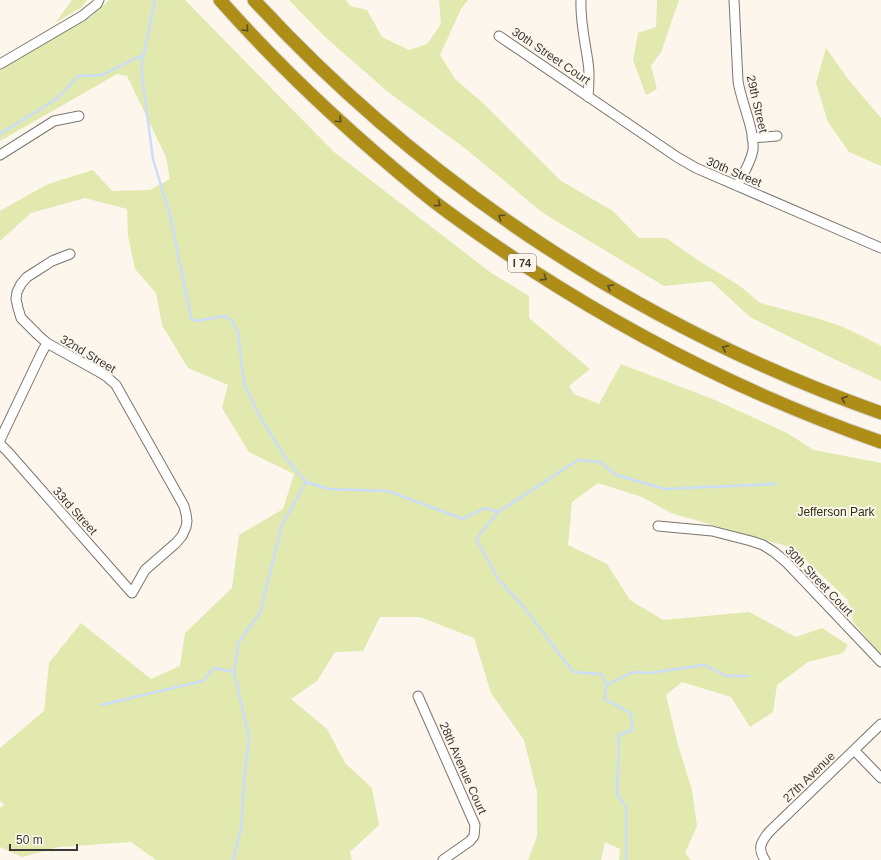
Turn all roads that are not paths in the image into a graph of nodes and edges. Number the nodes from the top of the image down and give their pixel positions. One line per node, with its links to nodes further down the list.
1 (99, 0): 7 (street)
2 (220, 0): 19 (highway, I 74, one-way to 19)
3 (254, 0): 17 (highway, I 74, one-way to 3)
4 (581, 0): 8 (street)
5 (734, 0): 11 (street, 29th Street)
6 (499, 36): 8 (street, 30th Street Court)
7 (0, 64)
8 (588, 97): 13 (street, 30th Street)
9 (79, 116): 12 (street)
10 (777, 136): 11 (street)
11 (752, 138): 13 (street, 29th Street)
12 (0, 155)
13 (737, 186): 14 (street, 30th Street)
14 (881, 248)
15 (70, 254): 16 (street, 32nd Street)
16 (47, 343): 18 (street); 22 (street, 32nd Street)
17 (881, 413)
18 (0, 440)
19 (881, 442)
20 (0, 444): 22 (street, 33rd Street)
21 (658, 526): 23 (street, 30th Street Court)
22 (132, 593)
23 (881, 662)
24 (418, 696): 28 (street, 28th Avenue Court)
25 (881, 724): 26 (street, 27th Avenue)
26 (854, 750): 27 (street); 29 (street, 27th Avenue)
27 (881, 778)
28 (443, 860)
29 (765, 860)

